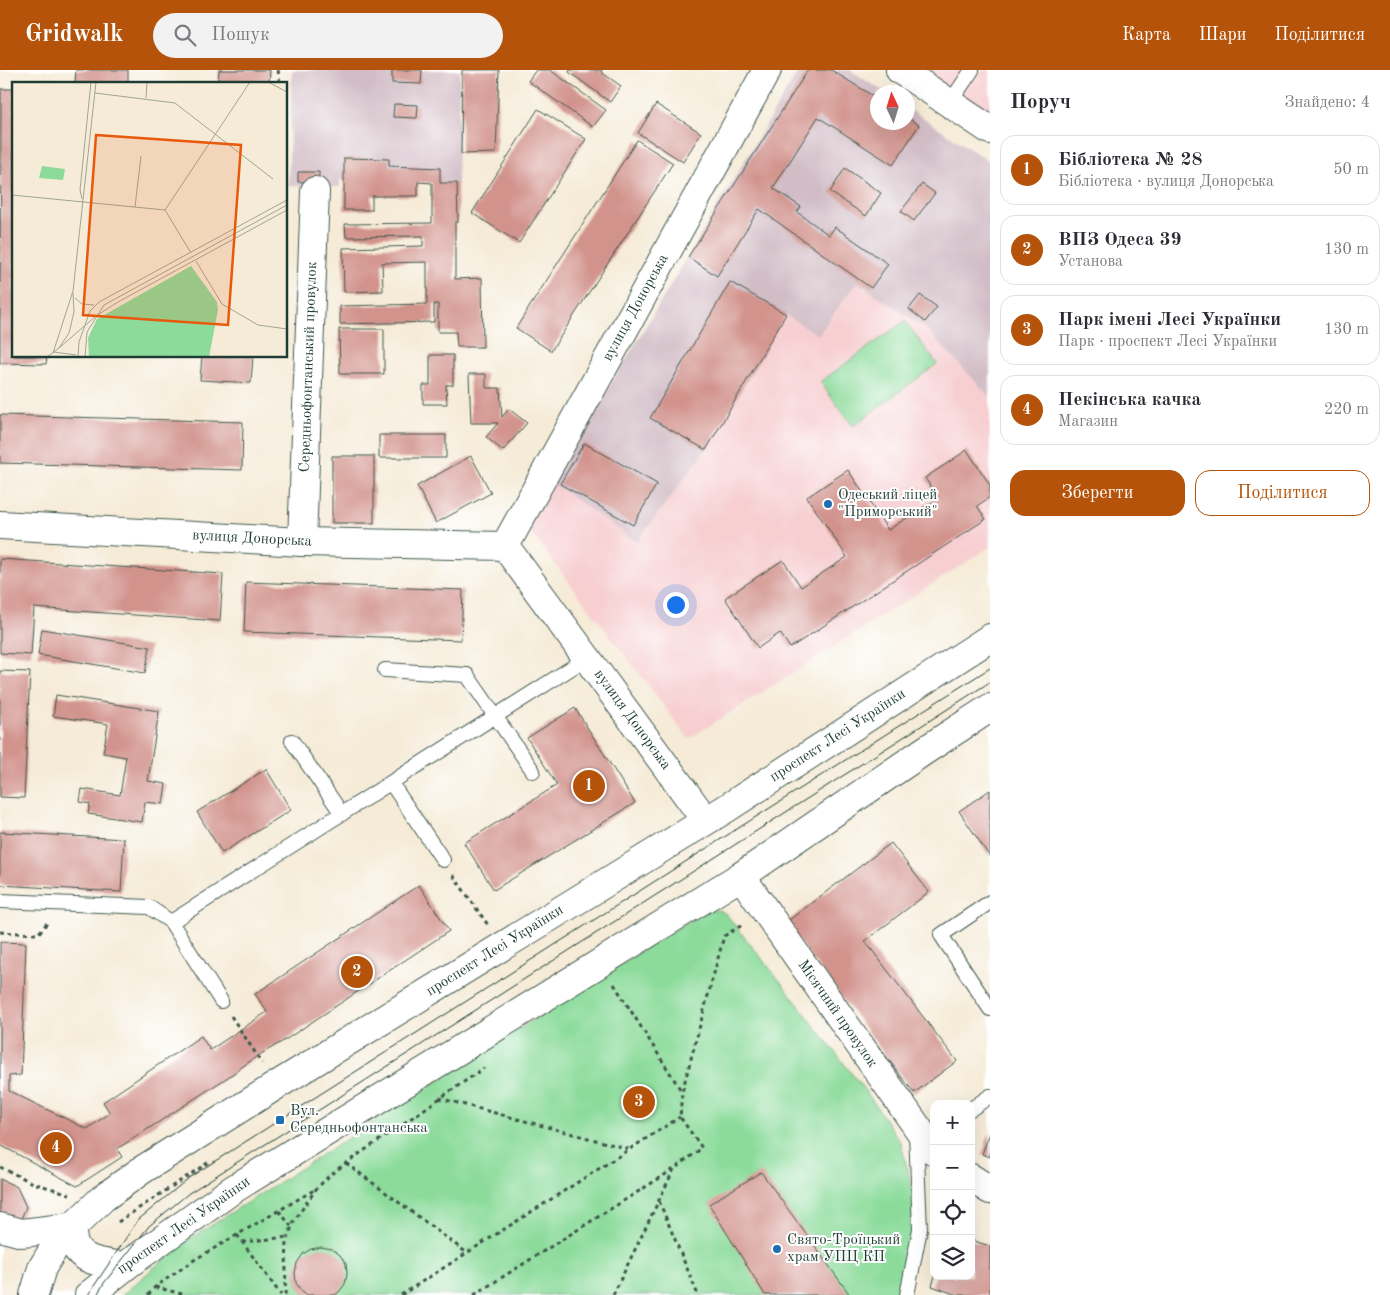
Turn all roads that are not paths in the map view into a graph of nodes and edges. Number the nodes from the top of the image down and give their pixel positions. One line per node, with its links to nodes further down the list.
1 (767, 70): 9 (main road, вулиця Донорська)
2 (900, 70): 4 (main road)
3 (972, 70): 4 (lane)
4 (949, 104): 5 (main road)
5 (990, 130)
6 (315, 191): 8 (main road, Середньофонтанський провулок)
7 (0, 525): 8 (main road, вулиця Донорська)
8 (302, 542): 9 (main road, вулиця Донорська)
9 (505, 546): 11 (main road, вулиця Донорська)
10 (990, 638): 19 (main road, проспект Лесі Українки)
11 (587, 658): 14 (lane); 19 (main road, вулиця Донорська)
12 (385, 670): 14 (lane)
13 (990, 708): 21 (main road, проспект Лесі Українки)
14 (496, 716): 16 (lane); 17 (lane)
15 (292, 740): 18 (lane)
16 (533, 771)
17 (391, 783): 18 (lane); 20 (lane)
18 (342, 814): 24 (lane)
19 (706, 821): 33 (main road, проспект Лесі Українки)
20 (443, 860)
21 (741, 876): 29 (main road, Місячний провулок); 34 (main road, проспект Лесі Українки)
22 (0, 901): 24 (lane)
23 (990, 902): 26 (lane)
24 (171, 922): 25 (lane)
25 (221, 1001)
26 (990, 1009)
27 (990, 1096): 28 (lane)
28 (975, 1106)
29 (927, 1138): 37 (lane)
30 (975, 1181): 31 (main road)
31 (990, 1190)
32 (0, 1227): 33 (main road)
33 (71, 1227): 34 (main road); 35 (main road, проспект Лесі Українки)
34 (125, 1266): 36 (main road, проспект Лесі Українки)
35 (34, 1295)
36 (89, 1295)
37 (907, 1295)

